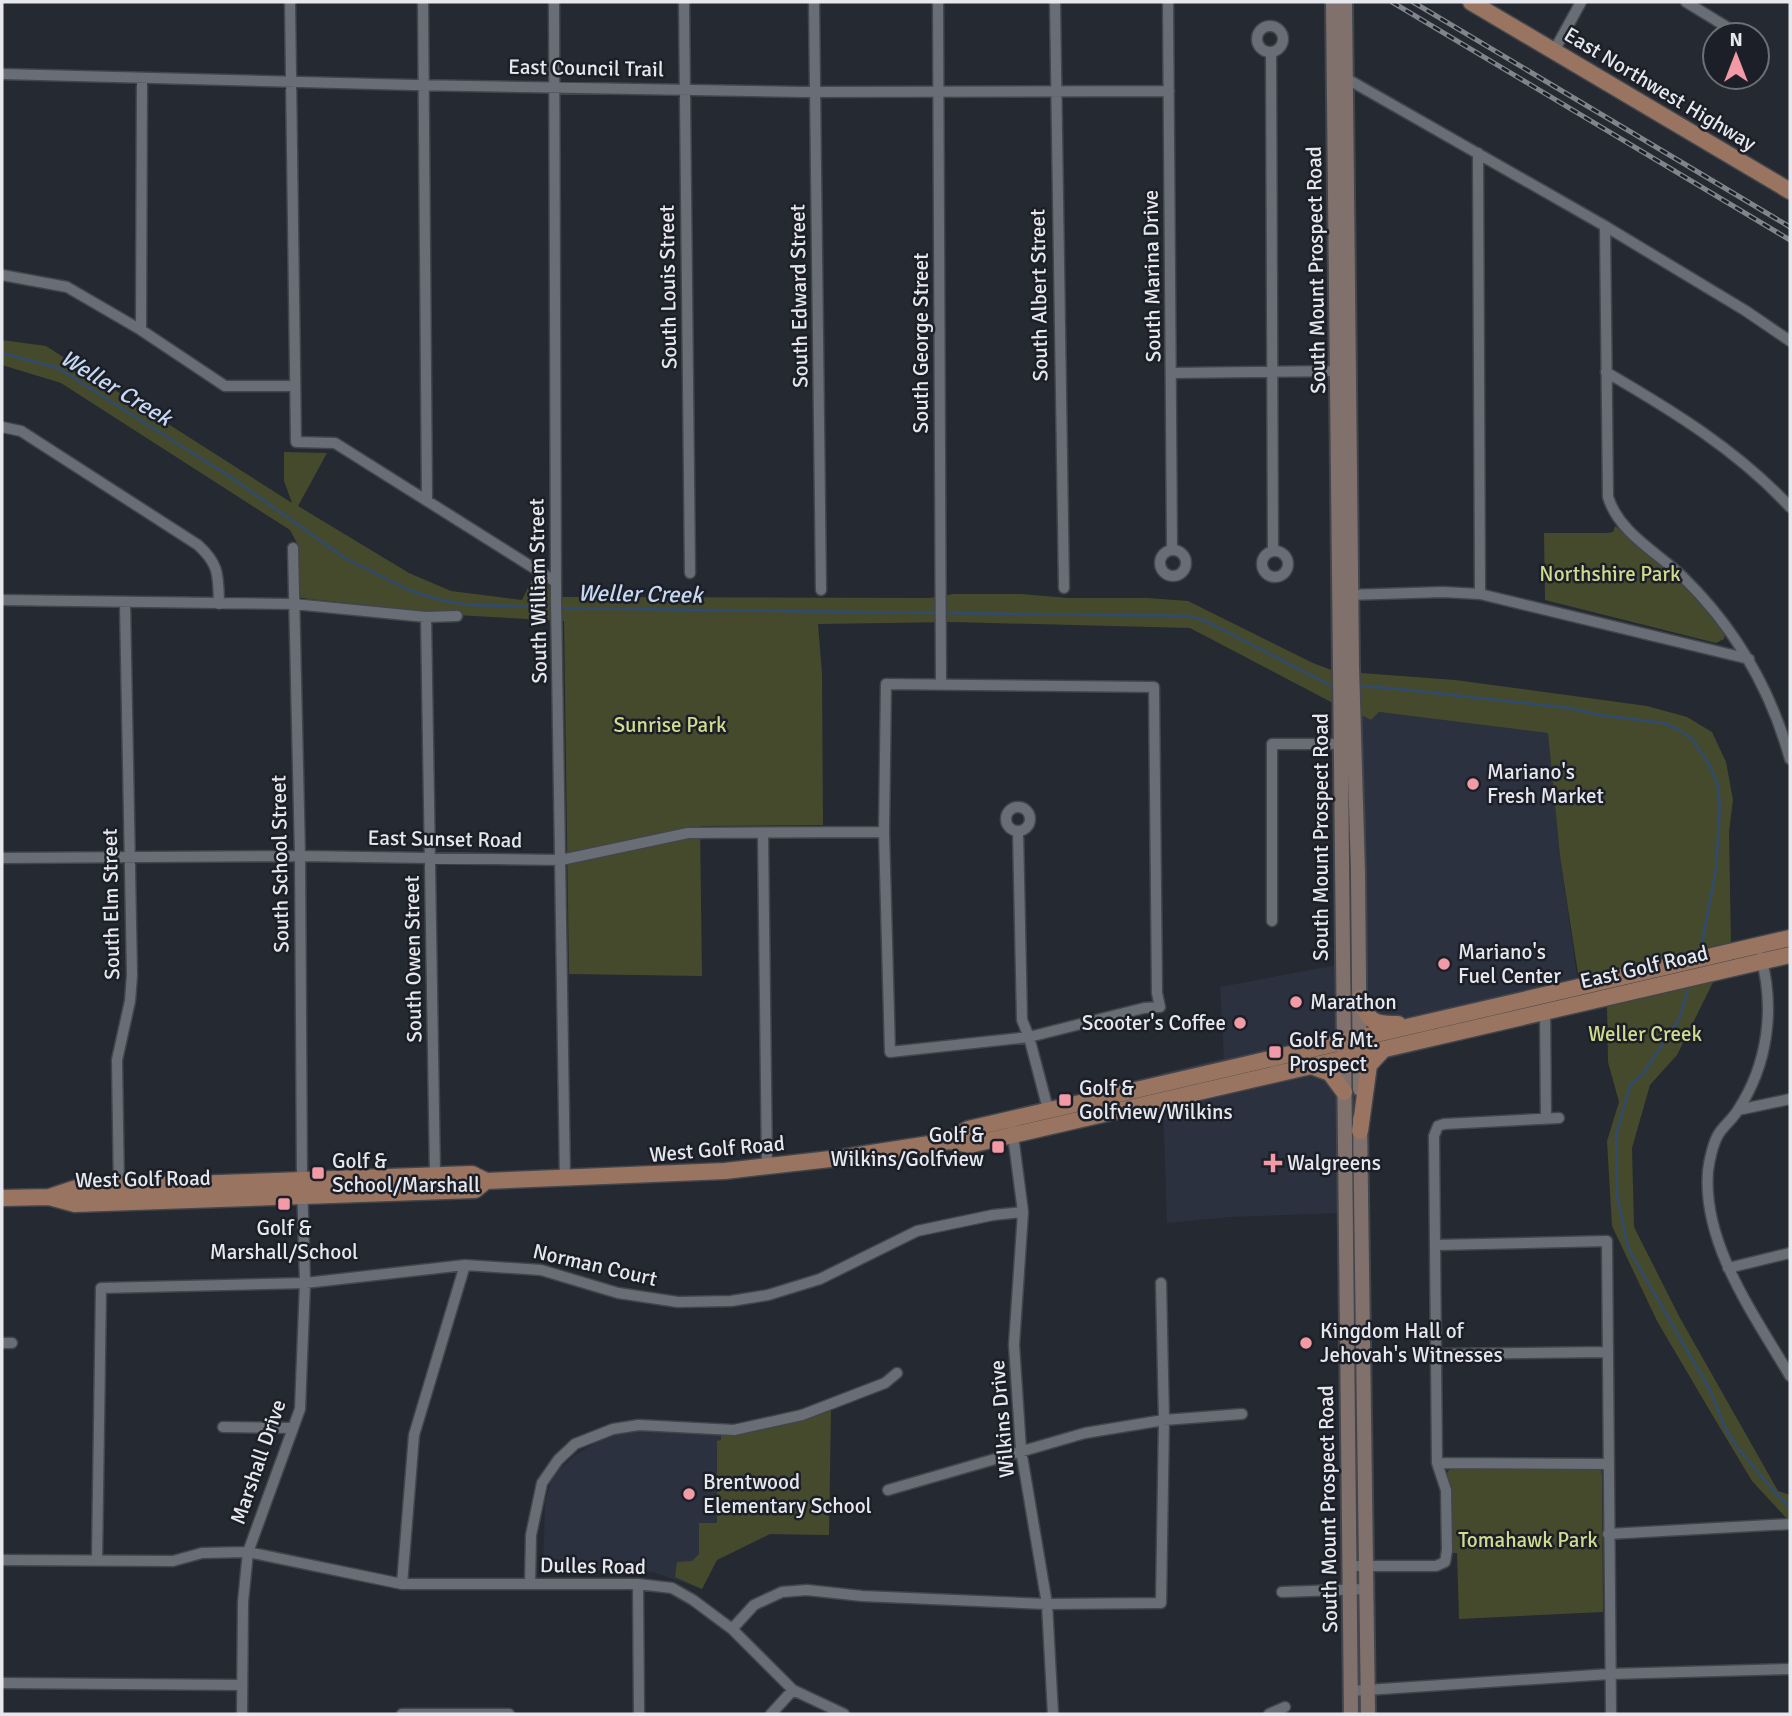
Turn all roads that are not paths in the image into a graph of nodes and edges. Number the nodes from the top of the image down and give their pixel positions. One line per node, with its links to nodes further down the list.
1 (290, 2): 19 (street)
2 (423, 2): 20 (street)
3 (554, 2): 21 (street, South William Street)
4 (684, 2): 22 (street, South Louis Street)
5 (814, 2): 25 (street, South Edward Street)
6 (938, 2): 26 (street, South George Street)
7 (1055, 2): 23 (street, South Albert Street)
8 (1168, 2): 24 (street, South Marina Drive)
9 (1335, 2): 17 (main road, South Mount Prospect Road)
10 (1471, 2): 14 (main road, East Northwest Highway)
11 (1581, 2): 14 (street)
12 (1686, 2): 13 (street)
13 (1717, 21)
14 (1554, 51): 28 (main road, East Northwest Highway)
15 (1271, 53): 34 (street)
16 (2, 74): 18 (street, East Council Trail)
17 (1341, 76): 27 (street); 33 (main road, South Mount Prospect Road)
18 (142, 78): 19 (street, East Council Trail); 31 (street)
19 (292, 82): 20 (street, East Council Trail); 37 (street)
20 (423, 85): 21 (street, East Council Trail); 39 (street)
21 (554, 87): 22 (street, East Council Trail); 45 (street, South William Street)
22 (685, 89): 25 (street, East Council Trail); 44 (street, South Louis Street)
23 (1055, 91): 24 (street, East Council Trail); 26 (street, East Council Trail); 46 (street, South Albert Street)
24 (1169, 91): 36 (street, South Marina Drive)
25 (815, 92): 26 (street, East Council Trail); 47 (street, South Edward Street)
26 (939, 93): 57 (street, South George Street)
27 (1478, 153): 29 (street); 48 (street)
28 (1790, 191)
29 (1605, 226): 32 (street); 35 (street)
30 (2, 275): 31 (street)
31 (141, 330): 37 (street)
32 (1790, 341)
33 (1344, 371): 34 (street); 49 (main road, South Mount Prospect Road)
34 (1272, 372): 36 (street); 43 (street)
35 (1606, 372): 40 (street); 56 (street)
36 (1172, 373): 42 (street, South Marina Drive)
37 (295, 386): 39 (street)
38 (2, 427): 52 (street)
39 (427, 500): 45 (street)
40 (1790, 508)
41 (293, 548): 53 (street, South School Street)
42 (1172, 550)
43 (1273, 551)
44 (690, 573)
45 (556, 582): 67 (street, South William Street)
46 (1063, 588)
47 (821, 590)
48 (1480, 594): 49 (street); 56 (street)
49 (1345, 595): 58 (main road, South Mount Prospect Road)
50 (2, 600): 51 (street)
51 (125, 603): 52 (street); 65 (street, South Elm Street)
52 (219, 604): 53 (street)
53 (295, 604): 54 (street); 63 (street, South School Street)
54 (426, 617): 55 (street); 66 (street, South Owen Street)
55 (457, 617)
56 (1749, 659): 59 (street)
57 (941, 685): 61 (street); 75 (street)
58 (1348, 744): 68 (street); 72 (main road, South Mount Prospect Road); 76 (main road, South Mount Prospect Road)
59 (1790, 760)
60 (1018, 831): 75 (street)
61 (884, 832): 62 (street, East Sunset Road); 75 (street)
62 (763, 834): 67 (street, East Sunset Road); 89 (street)
63 (300, 856): 65 (street, East Sunset Road); 66 (street, East Sunset Road); 93 (street, South School Street)
64 (2, 858): 65 (street, East Sunset Road)
65 (129, 858): 94 (street, South Elm Street)
66 (430, 858): 67 (street, East Sunset Road); 90 (street, South Owen Street)
67 (561, 860): 91 (street, South William Street)
68 (1272, 922)
69 (1790, 939): 70 (main road, East Golf Road)
70 (1760, 953): 71 (main road, East Golf Road); 73 (main road, East Golf Road); 74 (main road, East Golf Road); 83 (street)
71 (1790, 955)
72 (1360, 998): 74 (main road); 77 (main road, South Mount Prospect Road)
73 (1545, 1012): 78 (main road, East Golf Road); 86 (street)
74 (1425, 1023): 77 (main road, East Golf Road)
75 (1029, 1037): 85 (street)
76 (1343, 1043): 77 (main road, East Golf Road); 79 (main road, South Mount Prospect Road); 85 (main road, West Golf Road)
77 (1360, 1047): 78 (main road, East Golf Road); 79 (main road, East Golf Road); 88 (main road, South Mount Prospect Road)
78 (1382, 1051): 88 (main road)
79 (1343, 1060): 80 (main road, West Golf Road); 81 (main road, South Mount Prospect Road)
80 (1311, 1067): 81 (main road); 85 (main road, West Golf Road)
81 (1344, 1092): 120 (main road, South Mount Prospect Road)
82 (1790, 1099): 83 (street)
83 (1738, 1110): 100 (street)
84 (1559, 1118): 86 (street)
85 (1050, 1119): 87 (main road, West Golf Road)
86 (1546, 1119): 97 (street)
87 (1012, 1128): 89 (main road, West Golf Road); 96 (street, Wilkins Drive)
88 (1360, 1131): 121 (main road, South Mount Prospect Road)
89 (767, 1167): 91 (main road, West Golf Road)
90 (435, 1175): 92 (main road, West Golf Road); 93 (main road, West Golf Road)
91 (565, 1179): 92 (main road, West Golf Road)
92 (486, 1181): 93 (main road, West Golf Road)
93 (302, 1188): 94 (main road, West Golf Road); 101 (street, Marshall Drive)
94 (119, 1194): 95 (main road, West Golf Road)
95 (2, 1198)
96 (1023, 1212): 99 (street, Norman Court); 111 (street, Wilkins Drive)
97 (1436, 1245): 103 (street); 104 (street)
98 (1790, 1253): 100 (street)
99 (465, 1265): 101 (street, Norman Court); 122 (street)
100 (1728, 1268): 106 (street)
101 (306, 1283): 110 (street, Marshall Drive); 119 (street, Norman Court)
102 (1161, 1283): 108 (street)
103 (1606, 1352): 104 (street); 113 (street)
104 (1436, 1354): 112 (street)
105 (897, 1373): 123 (street)
106 (1790, 1376)
107 (1242, 1414): 108 (street)
108 (1164, 1420): 111 (street); 128 (street)
109 (223, 1427): 110 (street)
110 (292, 1428): 117 (street, Marshall Drive)
111 (1021, 1450): 114 (street); 128 (street, Wilkins Drive)
112 (1437, 1463): 113 (street); 121 (street)
113 (1608, 1464): 116 (street)
114 (888, 1490)
115 (1790, 1524): 116 (street)
116 (1608, 1534): 131 (street)
117 (248, 1552): 119 (street, Dulles Road); 122 (street, Dulles Road); 133 (street, Marshall Drive)
118 (2, 1560): 119 (street, Dulles Road)
119 (97, 1560)
120 (1350, 1566): 121 (street); 126 (main road, South Mount Prospect Road)
121 (1365, 1566): 125 (main road, South Mount Prospect Road)
122 (402, 1584): 123 (street, Dulles Road)
123 (530, 1584): 124 (street, Dulles Road)
124 (638, 1584): 129 (street, Dulles Road); 141 (street)
125 (1366, 1589): 126 (street); 135 (main road, South Mount Prospect Road)
126 (1350, 1590): 127 (street); 136 (main road, South Mount Prospect Road)
127 (1282, 1592)
128 (1047, 1604): 129 (street); 144 (street, Wilkins Drive)
129 (732, 1629): 134 (street, Dulles Road)
130 (1790, 1669): 131 (street)
131 (1610, 1674): 135 (street); 148 (street)
132 (2, 1683): 133 (street)
133 (242, 1685): 138 (street, Marshall Drive)
134 (793, 1690): 142 (street); 143 (street, Dulles Road)
135 (1367, 1690): 136 (street); 147 (main road, South Mount Prospect Road)
136 (1351, 1691): 146 (main road, South Mount Prospect Road)
137 (1285, 1707): 145 (street)
138 (242, 1714)
139 (402, 1714): 140 (street)
140 (509, 1714)
141 (639, 1714)
142 (771, 1714)
143 (844, 1714)
144 (1053, 1714)
145 (1269, 1714)
146 (1352, 1714)
147 (1368, 1714)
148 (1611, 1714)

